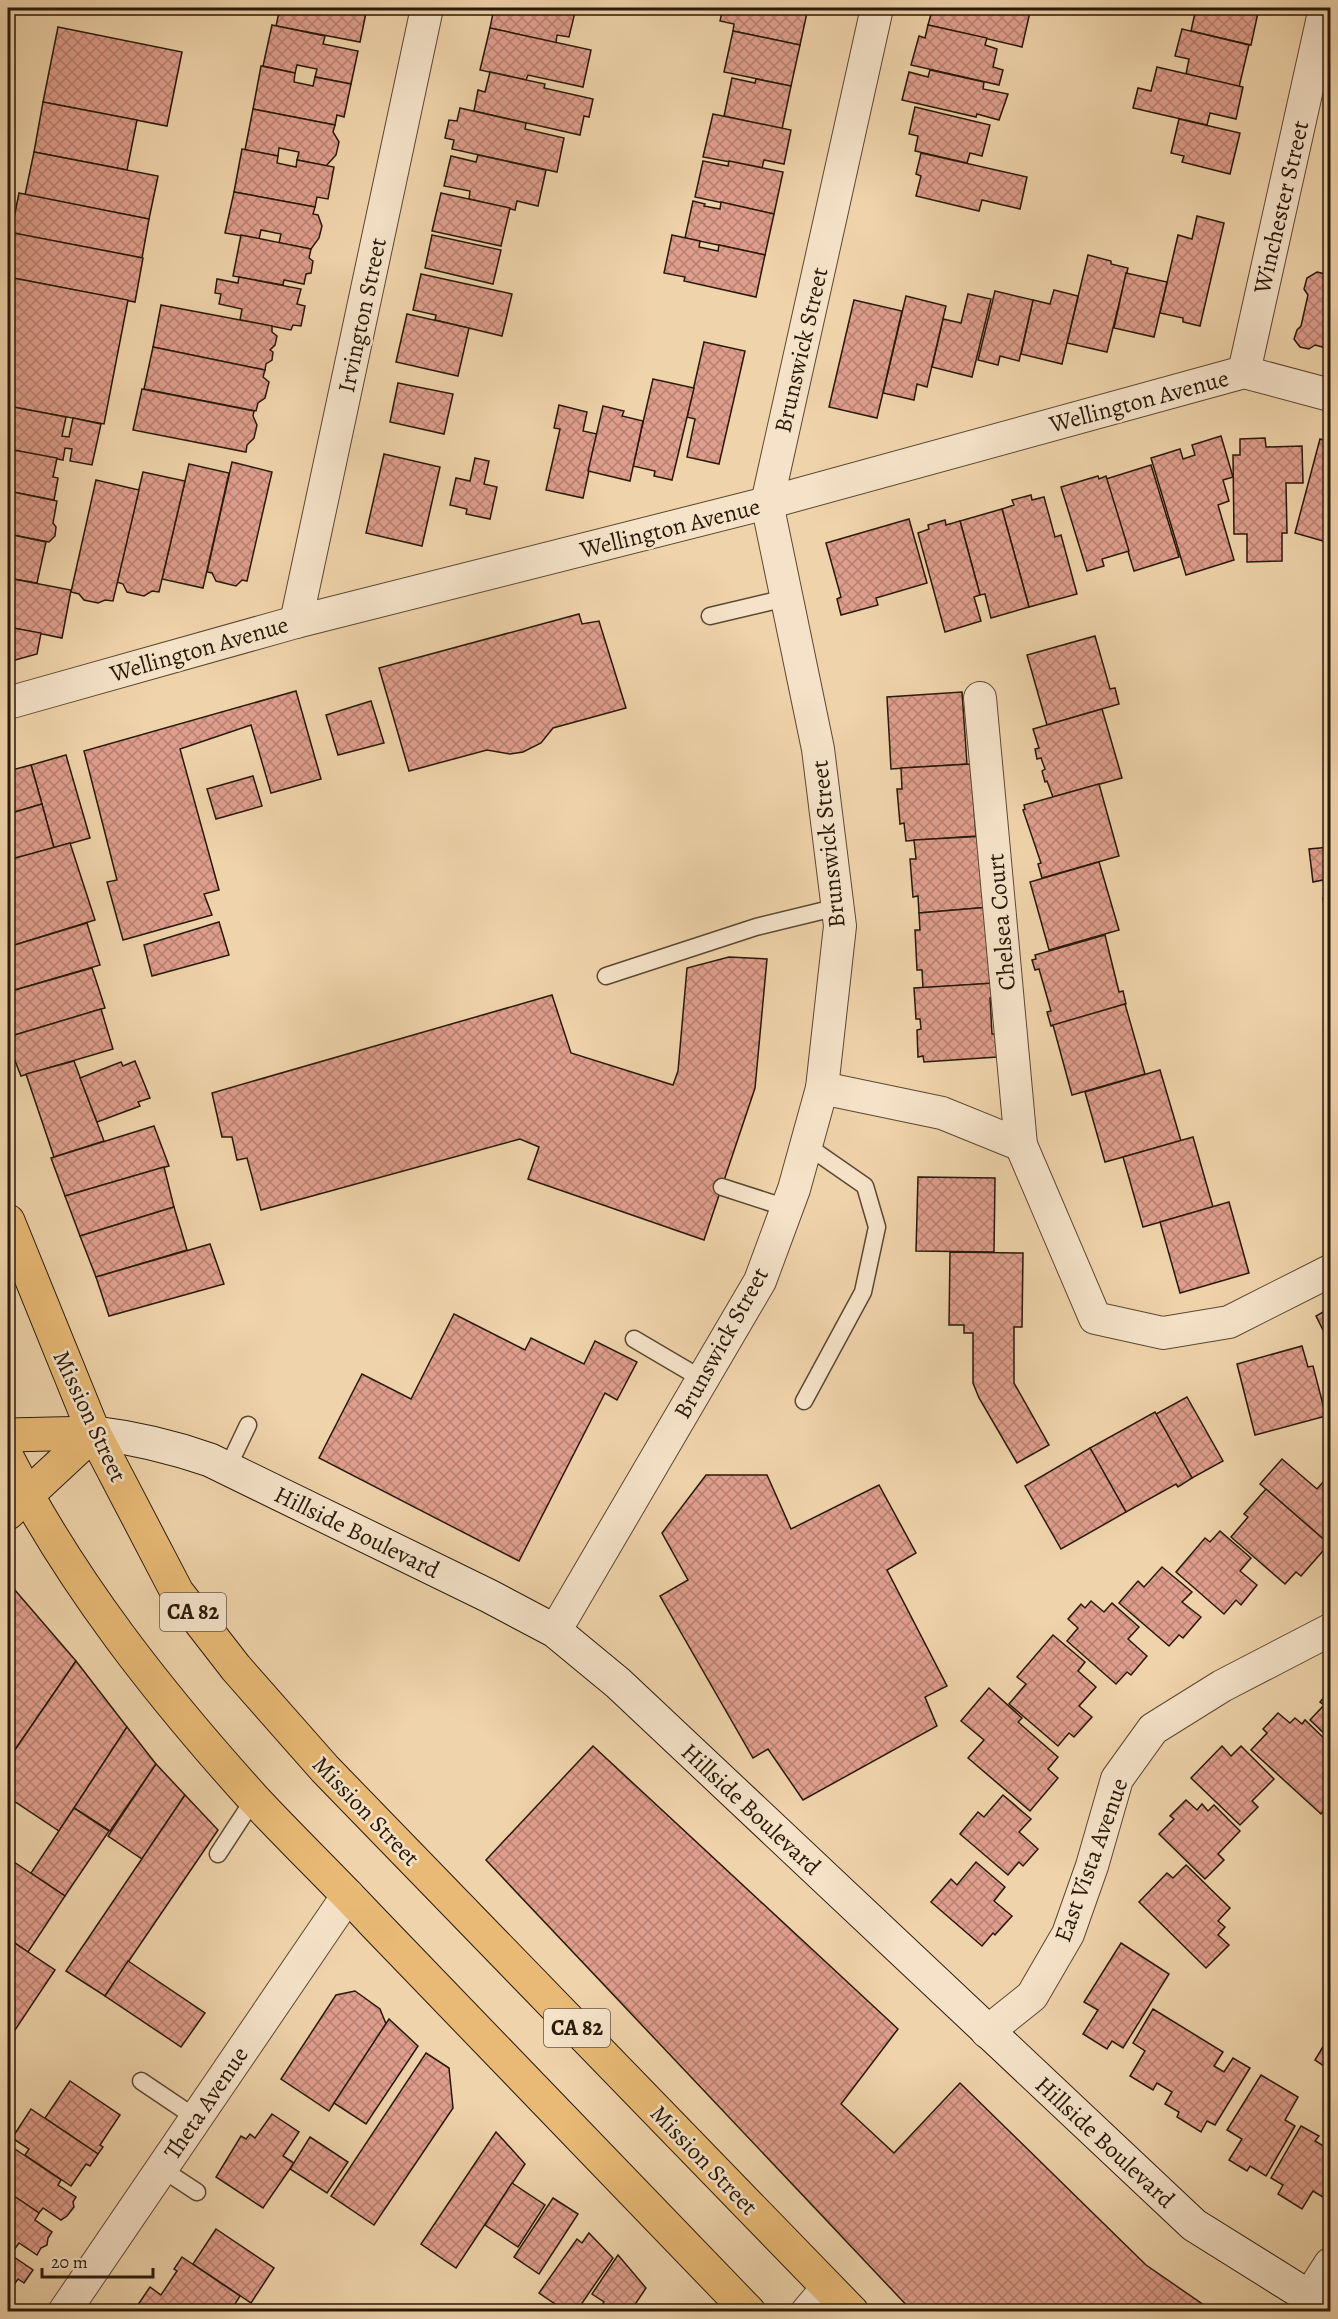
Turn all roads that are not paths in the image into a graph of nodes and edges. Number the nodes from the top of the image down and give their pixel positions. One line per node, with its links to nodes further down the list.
1 (427, 8): 9 (street, Irvington Street)
2 (877, 8): 6 (street, Brunswick Street)
3 (1325, 8): 4 (street, Winchester Street)
4 (1244, 372): 5 (street, Wellington Avenue); 6 (street, Wellington Avenue)
5 (1330, 395)
6 (766, 503): 7 (street, Brunswick Street); 9 (street, Wellington Avenue)
7 (786, 598): 8 (lane); 12 (street, Brunswick Street)
8 (710, 616)
9 (296, 622): 11 (street, Wellington Avenue)
10 (980, 698): 16 (street, Chelsea Court)
11 (8, 703)
12 (838, 907): 13 (lane); 14 (street, Brunswick Street)
13 (606, 976)
14 (822, 1088): 15 (street, Brunswick Street); 16 (street)
15 (806, 1145): 18 (street, Brunswick Street); 23 (lane)
16 (1021, 1145): 20 (street, Chelsea Court)
17 (722, 1187): 18 (lane)
18 (787, 1208): 22 (street, Brunswick Street)
19 (8, 1221): 25 (main road, Mission Street / CA 82)
20 (1330, 1271)
21 (634, 1339): 22 (lane)
22 (702, 1379): 31 (street, Brunswick Street)
23 (804, 1401)
24 (248, 1425): 28 (lane)
25 (94, 1433): 26 (main road); 28 (main road, Hillside Boulevard); 29 (main road); 41 (main road, Mission Street / CA 82)
26 (8, 1435)
27 (8, 1459): 29 (main road, CA 82)
28 (227, 1468): 31 (main road, Hillside Boulevard)
29 (17, 1505): 32 (main road, CA 82)
30 (1330, 1630): 35 (street, East Vista Avenue)
31 (555, 1631): 35 (main road, Hillside Boulevard)
32 (254, 1798): 33 (lane); 34 (main road, CA 82)
33 (218, 1854)
34 (348, 1895): 37 (street, Theta Avenue); 44 (main road, CA 82)
35 (987, 2032): 42 (main road, Hillside Boulevard)
36 (141, 2081): 37 (lane)
37 (196, 2118): 38 (street, Theta Avenue)
38 (162, 2169): 39 (lane); 43 (street, Theta Avenue)
39 (197, 2192)
40 (1330, 2264): 42 (street)
41 (828, 2288): 45 (street); 46 (main road, Mission Street / CA 82)
42 (1322, 2306)
43 (64, 2312)
44 (749, 2312)
45 (807, 2312)
46 (852, 2312)

